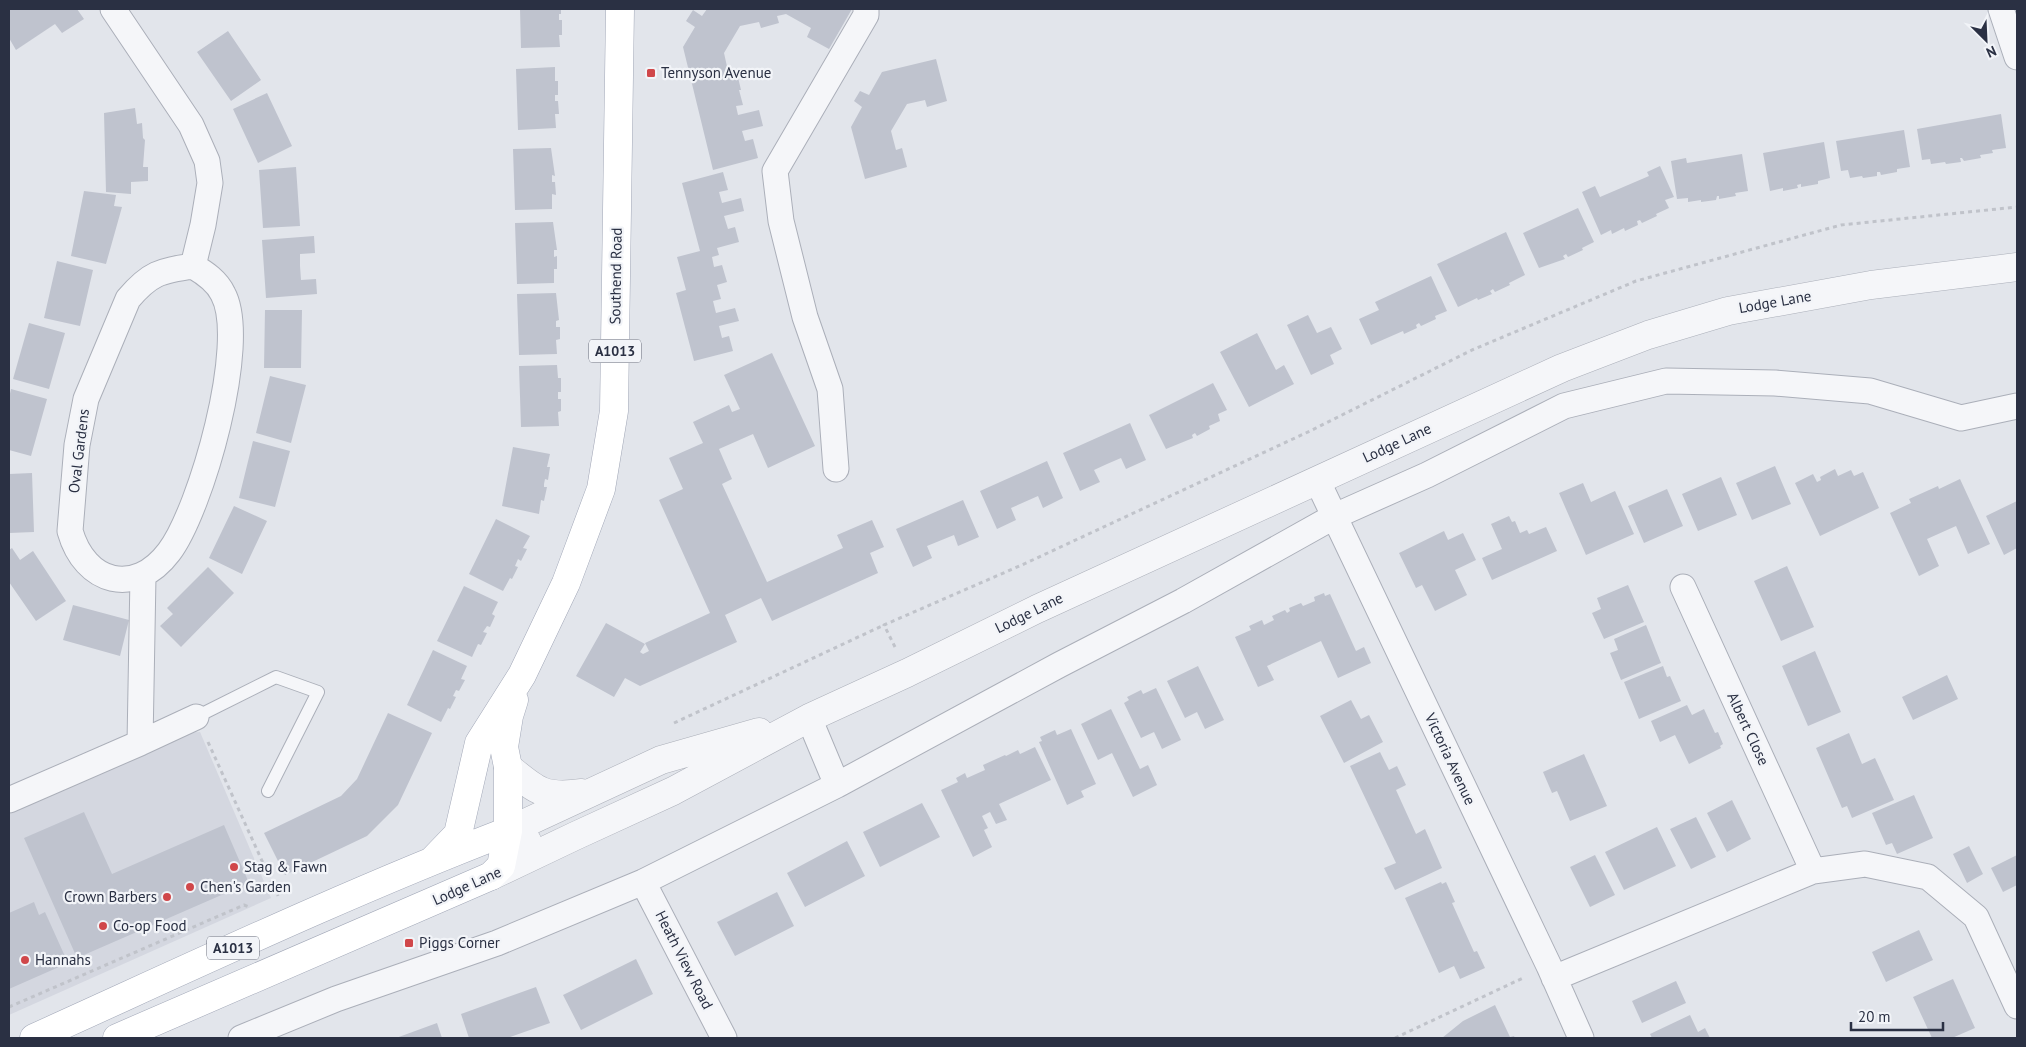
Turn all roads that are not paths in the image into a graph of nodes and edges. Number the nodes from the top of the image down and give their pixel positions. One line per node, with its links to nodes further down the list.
1 (113, 9): 6 (street)
2 (620, 9): 14 (main road, Southend Road / A1013)
3 (866, 9): 9 (street)
4 (2000, 9): 5 (street)
5 (2017, 57)
6 (193, 266): 12 (street); 12 (street, Oval Gardens)
7 (2017, 267): 10 (street, Lodge Lane)
8 (2017, 406): 11 (street)
9 (836, 469)
10 (1317, 480): 11 (street, Victoria Avenue); 16 (street, Lodge Lane)
11 (1335, 516): 19 (street); 30 (street, Victoria Avenue)
12 (143, 576): 17 (street)
13 (1684, 587): 27 (street, Albert Close)
14 (522, 675): 18 (main road, Southend Road / A1013); 23 (main road, Southend Road / A1013)
15 (196, 717): 17 (street); 20 (lane)
16 (809, 718): 19 (street); 21 (street, Lodge Lane); 25 (street, Lodge Lane)
17 (140, 743): 22 (street)
18 (508, 767): 21 (street, Lodge Lane); 24 (main road, Southend Road / A1013)
19 (838, 785): 29 (street)
20 (268, 791)
21 (592, 792): 24 (street, Lodge Lane)
22 (9, 800)
23 (467, 800): 24 (main road); 26 (main road, Southend Road / A1013)
24 (508, 831): 25 (street); 26 (main road, Lodge Lane / A1013); 28 (main road, Southend Road / A1013)
25 (574, 836): 28 (street, Lodge Lane)
26 (433, 860): 32 (main road, Lodge Lane / A1013)
27 (1813, 871): 30 (street); 31 (street)
28 (491, 876): 33 (main road, Lodge Lane / A1013)
29 (643, 882): 34 (street); 35 (street, Heath View Road)
30 (1551, 972): 36 (street, Victoria Avenue)
31 (2017, 1006)
32 (34, 1038)
33 (117, 1038)
34 (241, 1038)
35 (724, 1038)
36 (1581, 1038)

